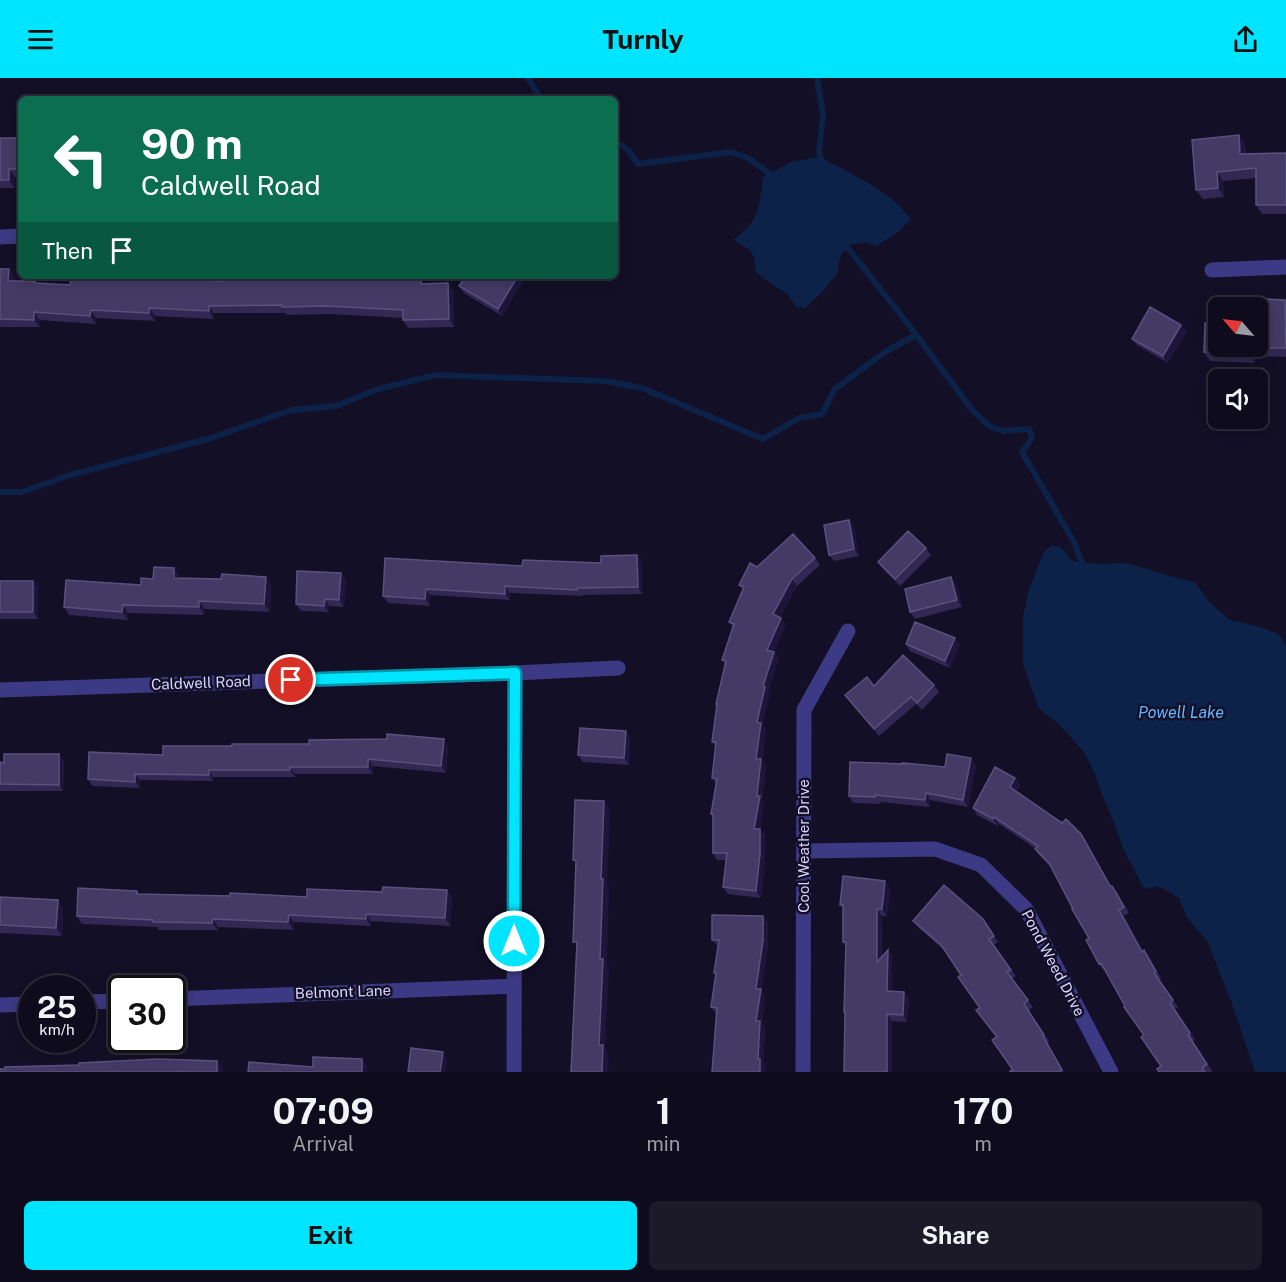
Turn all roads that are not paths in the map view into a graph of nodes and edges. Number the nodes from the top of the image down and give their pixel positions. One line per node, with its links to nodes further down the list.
1 (18, 236): 2 (street)
2 (0, 237)
3 (1286, 267): 4 (street)
4 (1212, 270)
5 (849, 631): 9 (street, Cool Weather Drive)
6 (618, 668): 7 (street, Caldwell Road)
7 (515, 673): 8 (street, Caldwell Road); 10 (street)
8 (0, 690)
9 (804, 851): 15 (street, Cool Weather Drive); 16 (street, Pond Weed Drive)
10 (514, 986): 11 (street, Belmont Lane); 14 (street)
11 (186, 998)
12 (18, 1004): 13 (street)
13 (0, 1005)
14 (514, 1072)
15 (803, 1072)
16 (1112, 1072)

